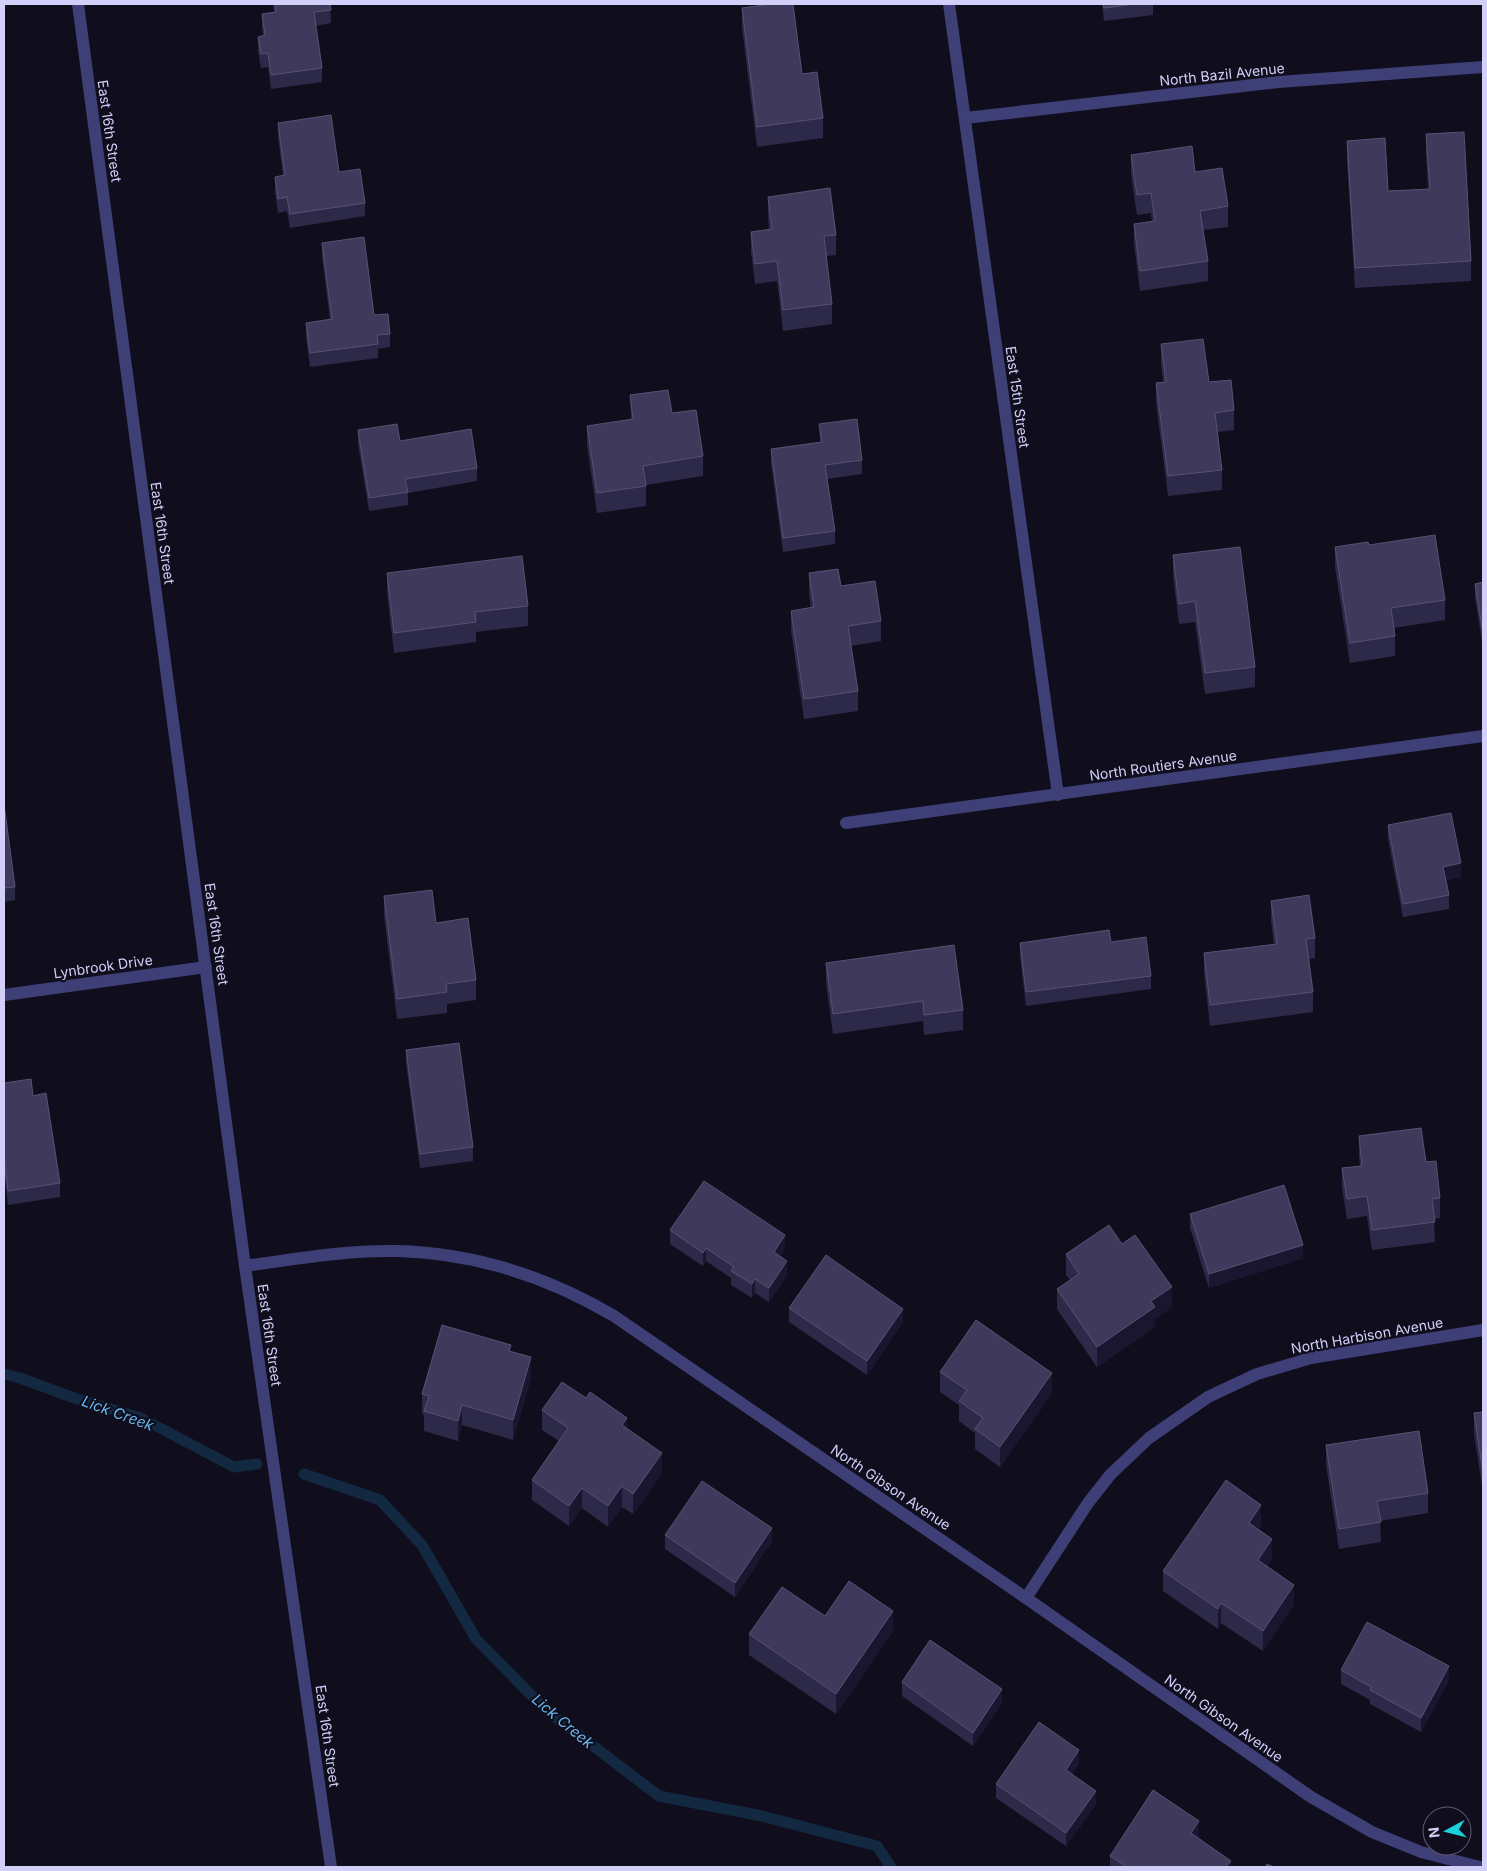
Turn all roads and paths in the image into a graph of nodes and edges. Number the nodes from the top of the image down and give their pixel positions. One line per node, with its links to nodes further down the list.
1 (78, 4): 8 (street, East 16th Street)
2 (949, 4): 4 (street, East 15th Street)
3 (1483, 67): 4 (street, North Bazil Avenue)
4 (965, 118): 6 (street, East 15th Street)
5 (1483, 736): 6 (street, North Routiers Avenue)
6 (1058, 795): 7 (street, North Routiers Avenue)
7 (846, 823)
8 (206, 967): 9 (street, Lynbrook Drive); 10 (street, East 16th Street)
9 (4, 995)
10 (245, 1266): 12 (street, North Gibson Avenue); 13 (street, East 16th Street)
11 (1483, 1330): 12 (street, North Harbison Avenue)
12 (1026, 1598): 14 (street, North Gibson Avenue)
13 (331, 1867)
14 (1480, 1867)

